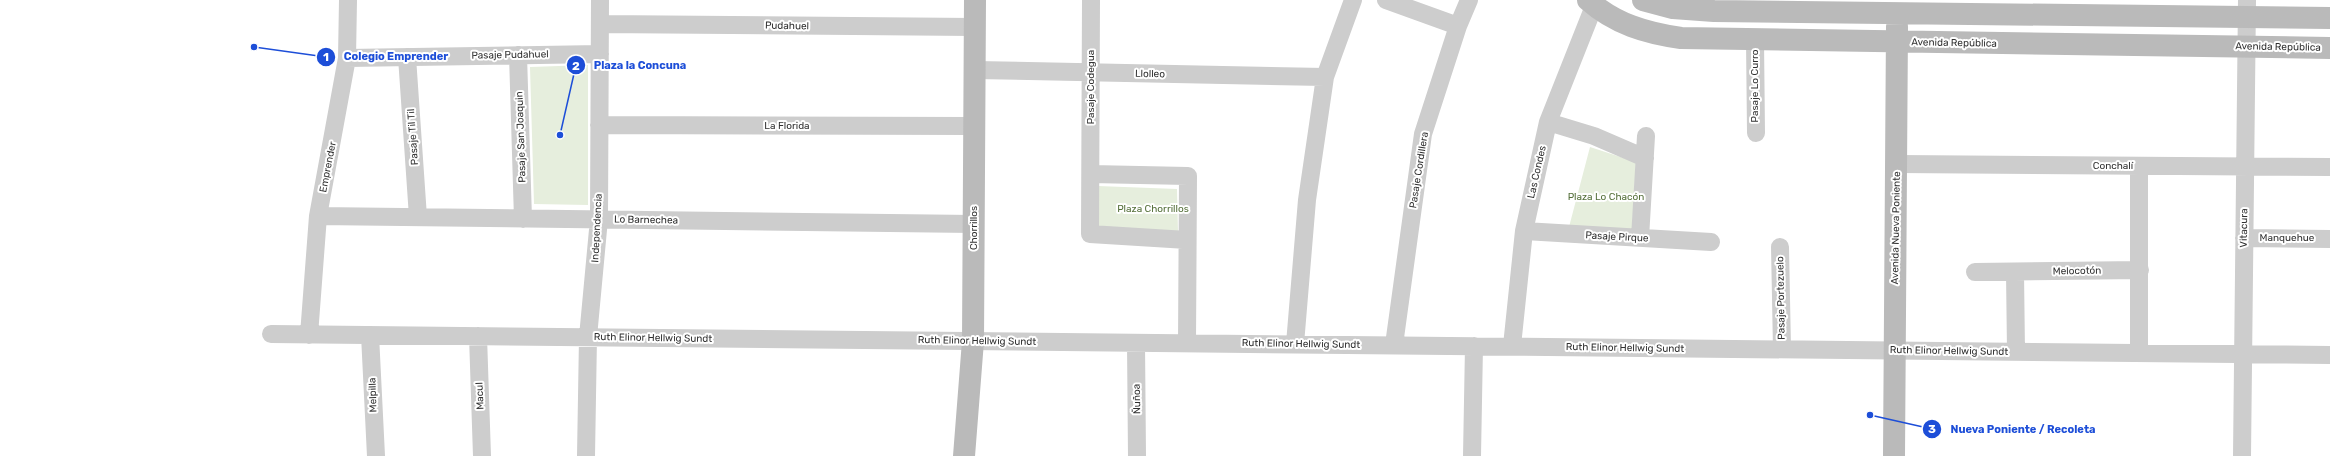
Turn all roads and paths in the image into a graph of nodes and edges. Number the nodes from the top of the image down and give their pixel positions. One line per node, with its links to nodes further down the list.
1 (348, 0): 23 (street, Emprender)
2 (600, 0): 13 (street, Independencia)
3 (975, 0): 15 (street, Chorrillos)
4 (1091, 0): 25 (street, Pasaje Codegua)
5 (1353, 0): 26 (street)
6 (1386, 0): 14 (street)
7 (1469, 0): 14 (street, Pasaje Cordillera)
8 (1643, 0): 10 (street)
9 (1591, 3): 16 (street, Avenida República); 27 (street, Las Condes)
10 (1897, 7): 11 (street); 17 (street, Avenida Nueva Poniente)
11 (2247, 9): 12 (street); 18 (street, Vitacura)
12 (2330, 18)
13 (600, 24): 15 (street, Pudahuel); 20 (street, Independencia)
14 (1458, 26): 62 (street, Pasaje Cordillera)
15 (975, 27): 24 (street, Chorrillos)
16 (1755, 40): 17 (street, Avenida República); 30 (street, Pasaje Lo Curro)
17 (1897, 42): 18 (street, Avenida República); 33 (street, Avenida Nueva Poniente)
18 (2246, 47): 19 (street, Avenida República); 35 (street, Vitacura)
19 (2330, 48)
20 (600, 54): 21 (street, Pasaje Pudahuel); 28 (street, Independencia)
21 (518, 55): 22 (street, Pasaje Pudahuel); 40 (street, Pasaje San Joaquin)
22 (407, 57): 23 (street, Pasaje Pudahuel); 39 (street, Pasaje Til Til)
23 (348, 58): 38 (street, Emprender)
24 (975, 70): 25 (street, Llolleo); 29 (street, Chorrillos)
25 (1090, 73): 26 (street, Llolleo); 37 (street, Pasaje Codegua)
26 (1325, 77): 61 (street)
27 (1548, 122): 32 (street); 43 (street, Las Condes)
28 (599, 125): 29 (street, La Florida); 41 (street, Independencia)
29 (974, 126): 42 (street, Chorrillos)
30 (1756, 133)
31 (1646, 136): 32 (street)
32 (1645, 158): 44 (street)
33 (1897, 164): 34 (street, Conchalí); 66 (street, Avenida Nueva Poniente)
34 (2139, 166): 35 (street, Conchalí); 50 (street)
35 (2245, 167): 36 (street, Conchalí); 45 (street, Vitacura)
36 (2330, 167)
37 (1091, 174): 47 (street, Pasaje Codegua); 47 (street)
38 (318, 216): 39 (street, Lo Barnechea); 54 (street, Emprender)
39 (418, 217): 40 (street, Lo Barnechea)
40 (523, 218): 41 (street, Lo Barnechea)
41 (599, 220): 42 (street, Lo Barnechea); 57 (street, Independencia)
42 (974, 224): 58 (street, Chorrillos)
43 (1524, 231): 44 (street, Pasaje Pirque); 64 (street, Las Condes)
44 (1640, 238): 48 (street, Pasaje Pirque)
45 (2244, 238): 46 (street, Manquehue); 69 (street, Vitacura)
46 (2330, 239)
47 (1187, 240): 60 (street)
48 (1711, 242)
49 (1780, 247): 65 (street, Pasaje Portezuelo)
50 (2140, 270): 52 (street, Melocotón); 68 (street)
51 (1975, 272): 52 (street, Melocotón)
52 (2015, 272): 67 (street)
53 (271, 334): 54 (street, Ruth Elinor Hellwig Sundt)
54 (309, 334): 55 (street, Ruth Elinor Hellwig Sundt)
55 (370, 335): 56 (street, Ruth Elinor Hellwig Sundt); 71 (street, Melpilla)
56 (478, 336): 57 (street, Ruth Elinor Hellwig Sundt); 72 (street, Macul)
57 (588, 337): 58 (street, Ruth Elinor Hellwig Sundt); 73 (street, Independencia)
58 (973, 341): 59 (street, Ruth Elinor Hellwig Sundt); 74 (street, Chorrillos)
59 (1136, 343): 60 (street, Ruth Elinor Hellwig Sundt); 75 (street, Ñuñoa)
60 (1187, 343): 61 (street, Ruth Elinor Hellwig Sundt)
61 (1295, 344): 62 (street, Ruth Elinor Hellwig Sundt)
62 (1394, 345): 63 (street, Ruth Elinor Hellwig Sundt)
63 (1474, 346): 64 (street, Ruth Elinor Hellwig Sundt); 76 (street)
64 (1512, 346): 65 (street, Ruth Elinor Hellwig Sundt)
65 (1782, 349): 66 (street, Ruth Elinor Hellwig Sundt)
66 (1894, 350): 67 (street, Ruth Elinor Hellwig Sundt); 77 (street, Avenida Nueva Poniente)
67 (2016, 352): 68 (street, Ruth Elinor Hellwig Sundt)
68 (2139, 353): 69 (street, Ruth Elinor Hellwig Sundt)
69 (2243, 354): 70 (street, Ruth Elinor Hellwig Sundt); 78 (street, Vitacura)
70 (2330, 355)
71 (376, 456)
72 (482, 456)
73 (586, 456)
74 (964, 456)
75 (1137, 456)
76 (1472, 456)
77 (1894, 456)
78 (2242, 456)

